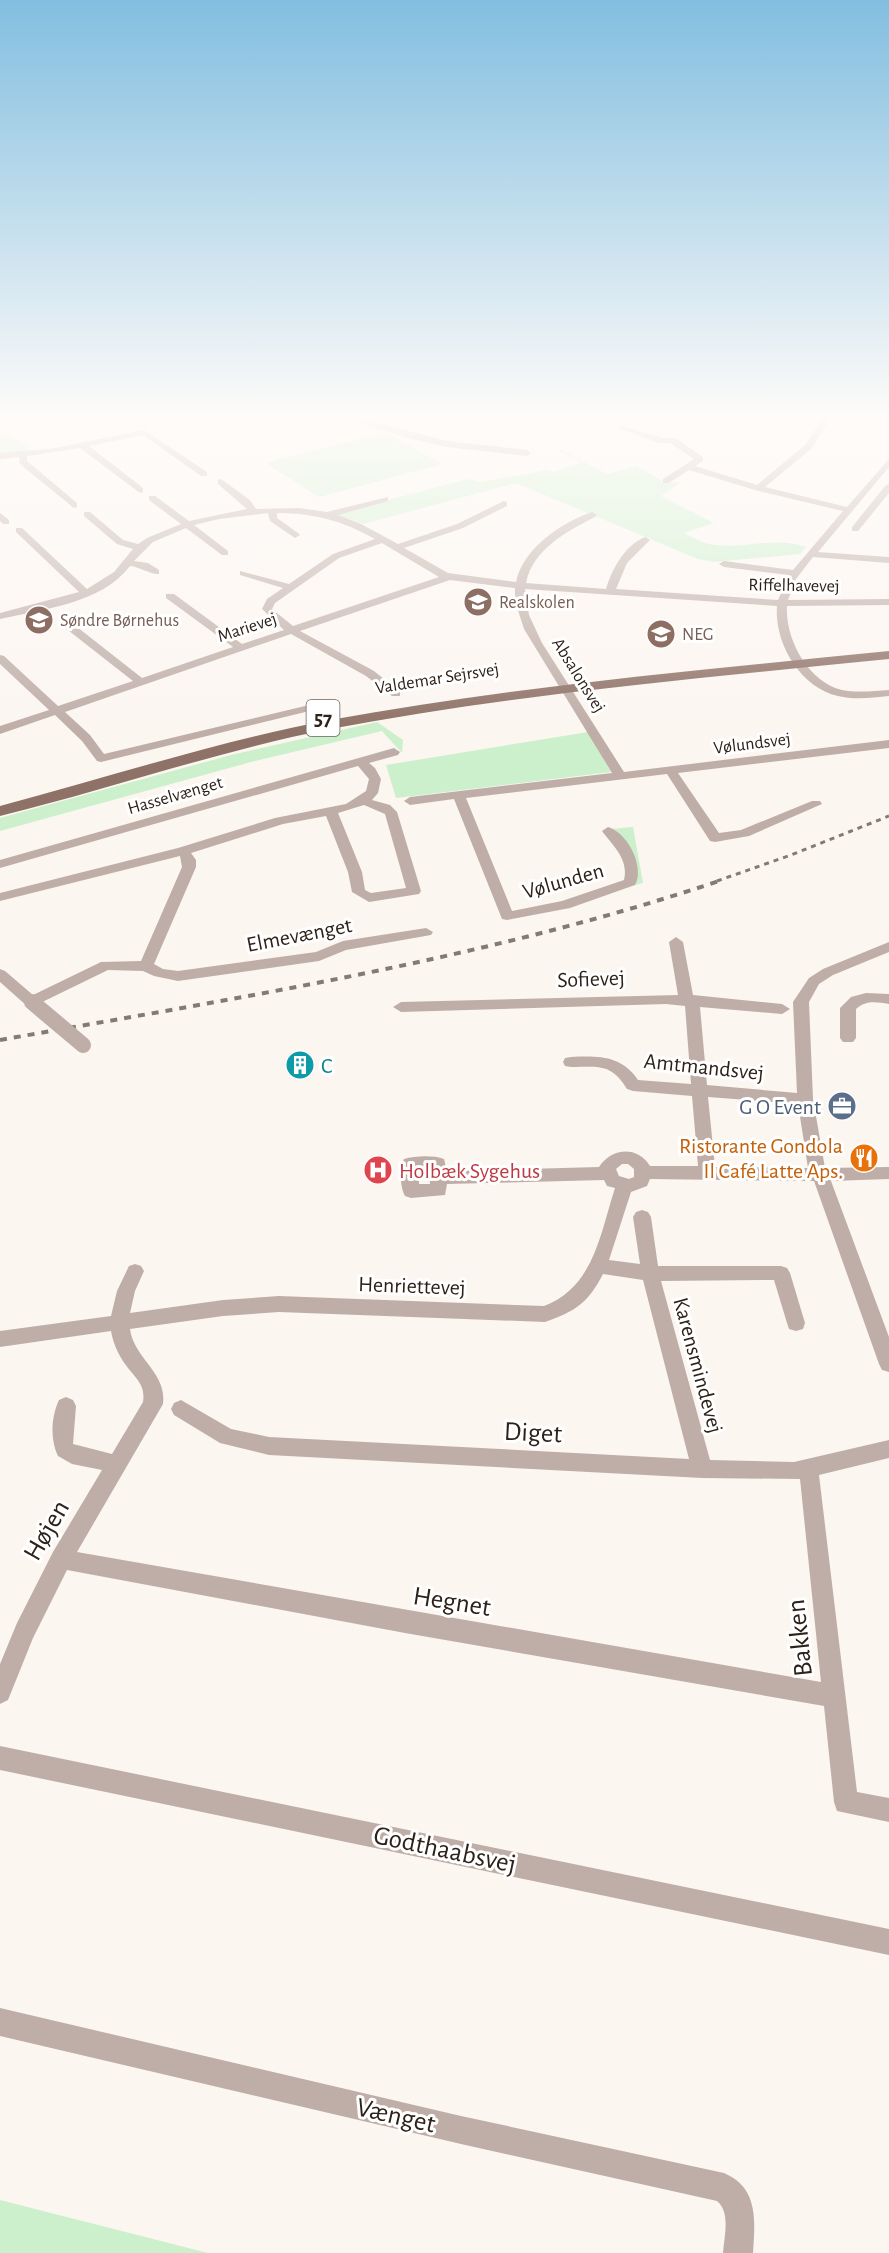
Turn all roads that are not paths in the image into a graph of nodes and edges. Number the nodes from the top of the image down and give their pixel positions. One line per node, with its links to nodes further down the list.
1 (94, 520): 16 (street)
2 (182, 520): 10 (street)
3 (211, 520): 10 (street)
4 (275, 520): 13 (street)
5 (341, 520): 14 (street)
6 (472, 520): 17 (street)
7 (582, 520): 27 (street)
8 (840, 520): 19 (street)
9 (863, 520): 12 (street)
10 (188, 525): 16 (street); 18 (street)
11 (19, 530): 30 (street)
12 (855, 530)
13 (295, 535)
14 (381, 540): 17 (street); 28 (street)
15 (645, 540): 29 (street)
16 (139, 548): 21 (street)
17 (395, 548): 26 (street)
18 (225, 553)
19 (811, 554): 20 (street); 25 (street)
20 (889, 560)
21 (126, 563): 23 (street); 30 (street)
22 (724, 564): 25 (street)
23 (156, 572)
24 (243, 573): 28 (street)
25 (795, 573): 33 (street)
26 (448, 577): 27 (street, Riffelhavevej); 37 (street, Marievej)
27 (520, 586): 29 (street, Riffelhavevej); 44 (street, Absalonsvej)
28 (291, 587): 37 (street)
29 (610, 592): 33 (street, Riffelhavevej)
30 (86, 593): 35 (street)
31 (171, 596): 38 (street)
32 (889, 602): 33 (street, Riffelhavevej)
33 (782, 603): 42 (street)
34 (0, 604): 35 (street)
35 (4, 615)
36 (68, 626): 43 (street)
37 (294, 630): 38 (street, Marievej); 46 (street)
38 (241, 648): 43 (street, Marievej)
39 (889, 648): 42 (main road, Valdemar Sejrsvej / 57)
40 (889, 655): 42 (main road, Valdemar Sejrsvej / 57)
41 (0, 658): 48 (street)
42 (797, 659): 44 (main road, Valdemar Sejrsvej / 57); 45 (street)
43 (141, 682): 48 (street, Marievej)
44 (563, 683): 54 (street, Absalonsvej); 56 (main road, Valdemar Sejrsvej / 57); 60 (main road, Valdemar Sejrsvej / 57)
45 (889, 693)
46 (396, 694)
47 (330, 703): 48 (street)
48 (56, 711): 49 (street, Marievej)
49 (0, 730)
50 (889, 744): 53 (street, Vølundsvej)
51 (394, 752): 52 (street, Hasselvænget)
52 (360, 762): 57 (street); 64 (street, Hasselvænget)
53 (670, 770): 54 (street, Vølundsvej); 59 (street)
54 (620, 776): 55 (street)
55 (459, 795): 58 (street); 62 (street, Vølunden)
56 (0, 801)
57 (363, 801): 61 (street); 61 (street)
58 (410, 801)
59 (816, 804)
60 (0, 811)
61 (331, 811): 63 (street)
62 (608, 831)
63 (183, 851): 65 (street); 69 (street)
64 (0, 864)
65 (0, 896)
66 (426, 932): 69 (street, Elmevænget)
67 (676, 942): 72 (street)
68 (889, 947): 80 (street)
69 (146, 966): 73 (street, Elmevænget)
70 (0, 974): 73 (street)
71 (889, 999): 76 (street)
72 (689, 1000): 74 (street, Sofievej); 75 (street, Sofievej); 79 (street)
73 (33, 1002): 77 (street, bridge)
74 (401, 1007)
75 (782, 1009)
76 (848, 1038)
77 (83, 1045)
78 (572, 1062): 79 (street, Amtmandsvej)
79 (698, 1088): 80 (street, Amtmandsvej); 84 (street)
80 (805, 1099): 85 (street)
81 (644, 1172): 82 (street); 84 (street); 87 (street)
82 (607, 1173): 86 (street); 87 (street)
83 (889, 1173): 85 (street)
84 (707, 1174): 85 (street)
85 (819, 1175): 95 (street)
86 (438, 1178)
87 (624, 1186): 89 (street, Henriettevej)
88 (642, 1217): 91 (street, Karensmindevej)
89 (597, 1265): 91 (street, Karensmindevej); 92 (street, Henriettevej)
90 (135, 1270): 92 (street)
91 (650, 1273): 93 (street, Karensmindevej); 100 (street, Karensmindevej)
92 (119, 1322): 94 (street, Henriettevej); 99 (street, Højen)
93 (796, 1323)
94 (0, 1339)
95 (889, 1364)
96 (66, 1406): 99 (street)
97 (181, 1409): 100 (street, Diget)
98 (889, 1449): 101 (street, Diget)
99 (117, 1464): 102 (street, Højen)
100 (702, 1469): 101 (street, Diget)
101 (806, 1469): 104 (street, Bakken)
102 (61, 1559): 103 (street, Højen); 104 (street, Hegnet)
103 (0, 1692)
104 (834, 1696): 106 (street, Bakken)
105 (0, 1758): 107 (street, Godthaabsvej)
106 (889, 1810)
107 (889, 1942)
108 (0, 2022): 109 (street, Vænget)
109 (738, 2253)

